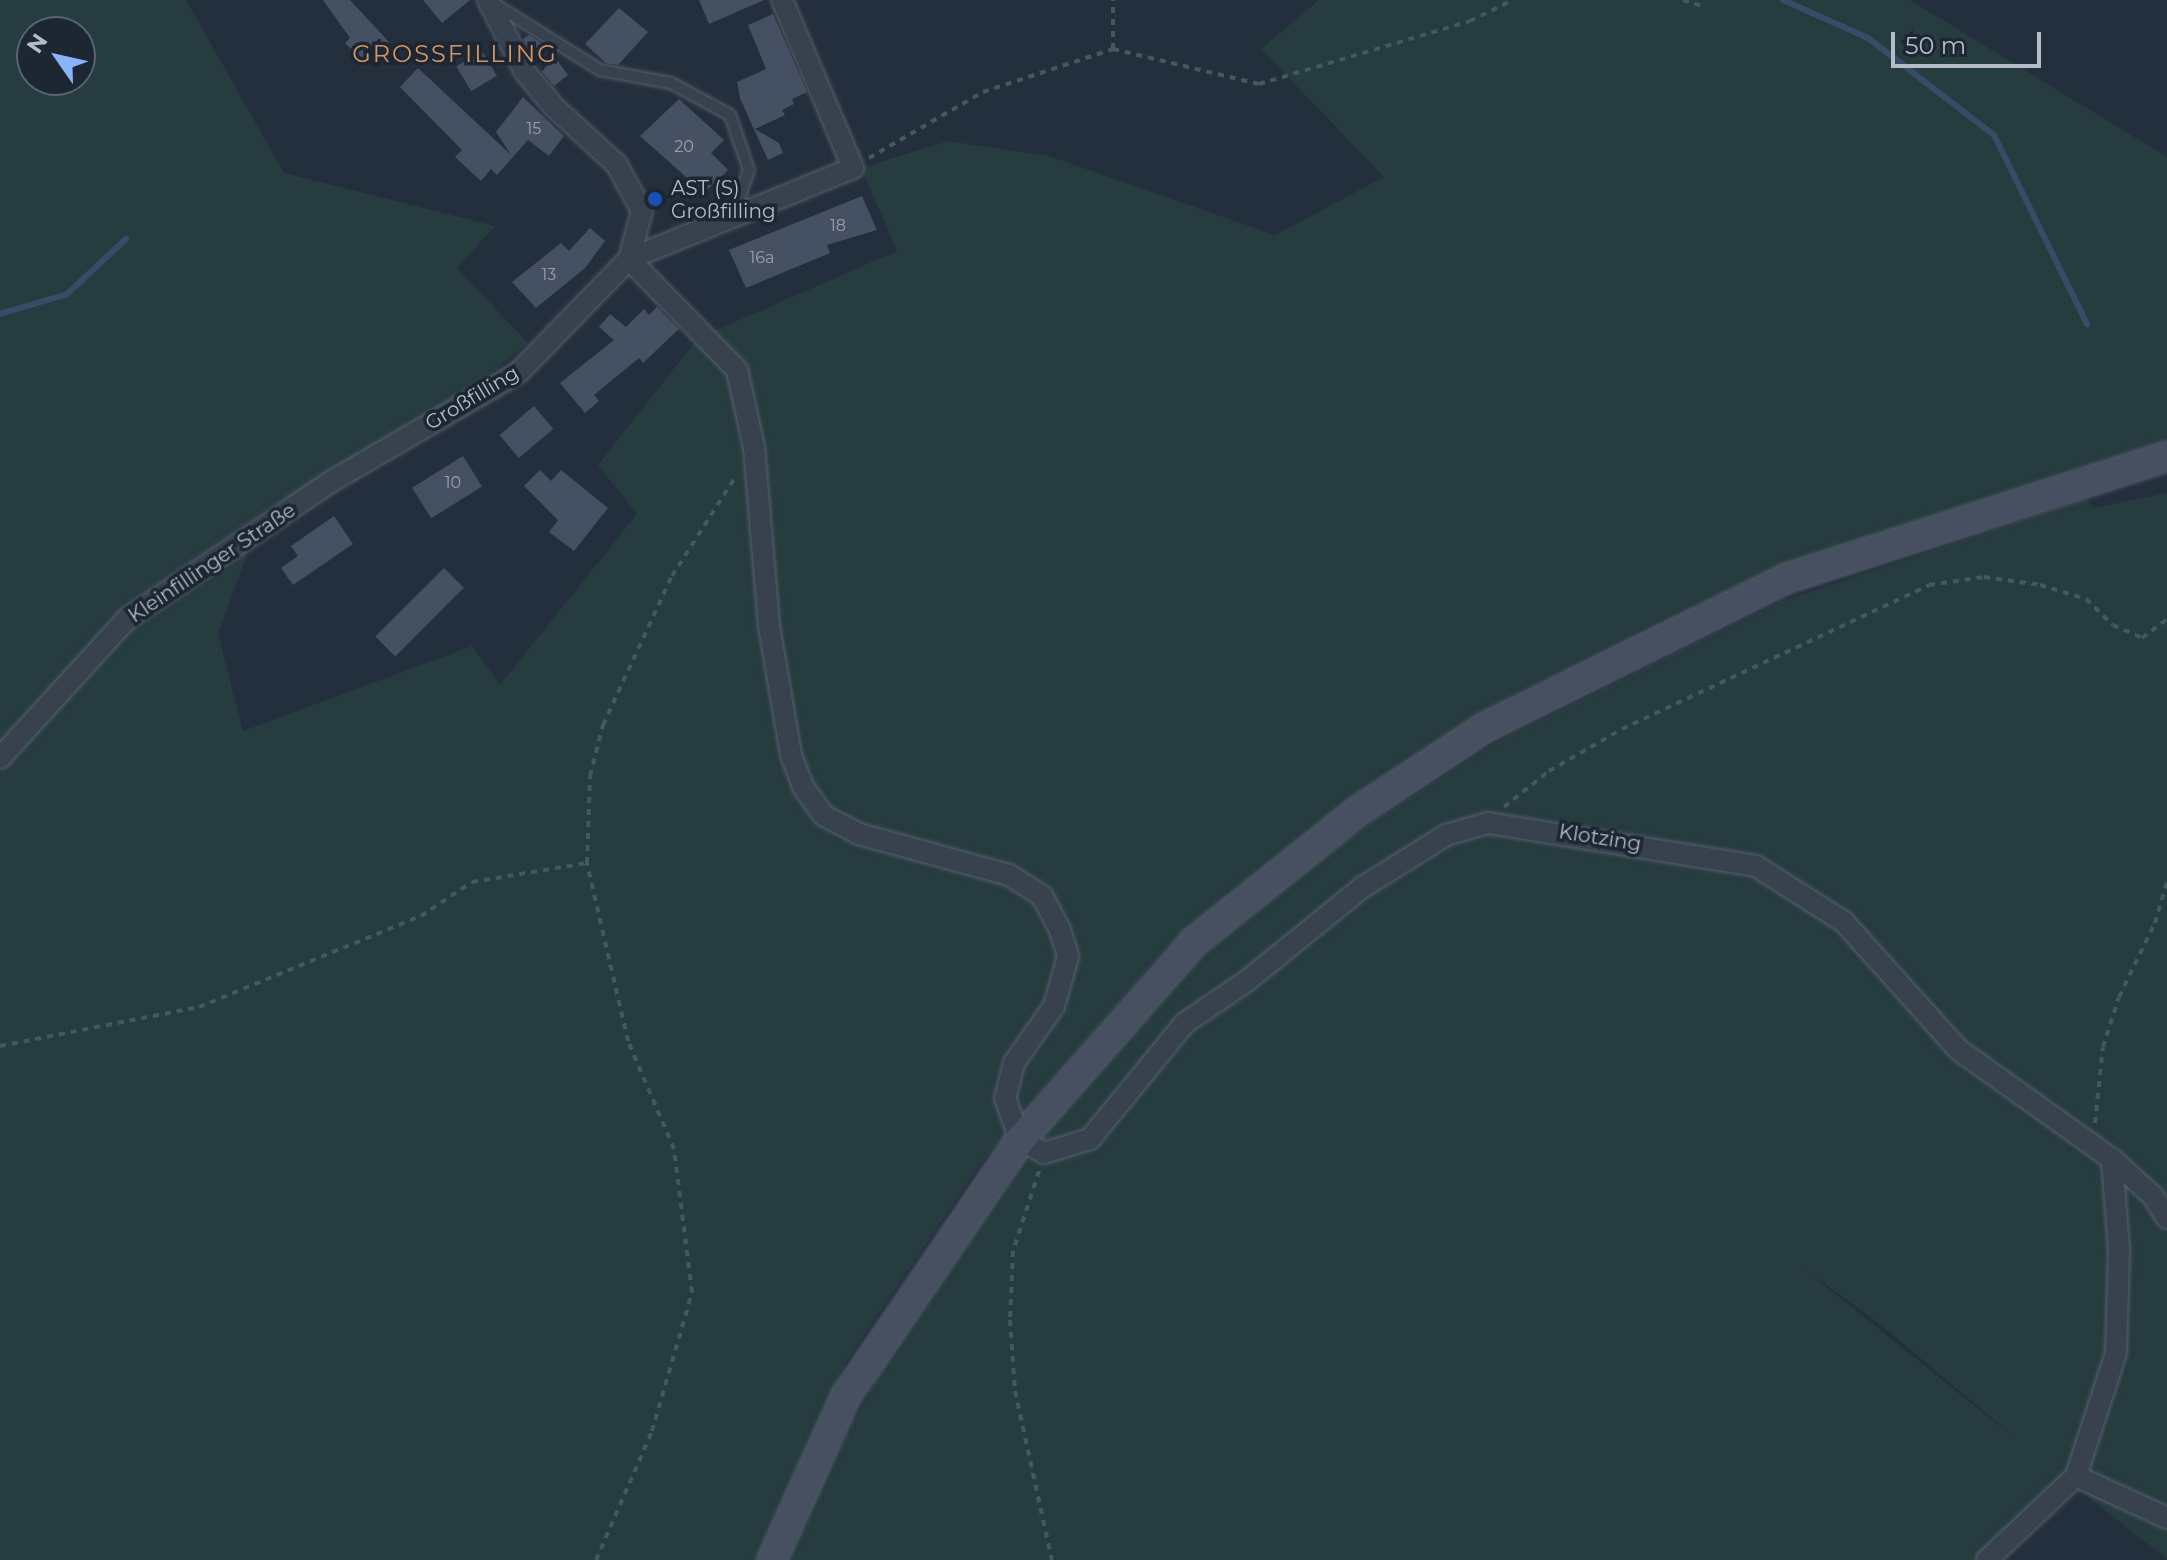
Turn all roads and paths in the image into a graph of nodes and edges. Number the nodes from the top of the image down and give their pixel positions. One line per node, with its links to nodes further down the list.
1 (488, 0): 9 (lane); 10 (street, Großfilling)
2 (782, 0): 8 (street)
3 (1113, 0): 7 (path)
4 (1513, 0): 7 (path)
5 (1683, 0): 6 (path)
6 (1703, 6)
7 (1113, 49): 8 (path)
8 (853, 168): 9 (street, Großfilling)
9 (734, 213): 10 (street, Großfilling)
10 (629, 259): 11 (street); 13 (street, Großfilling)
11 (754, 447): 17 (path); 21 (street)
12 (2167, 456): 21 (main road)
13 (332, 481): 15 (street, Kleinfillinger Straße)
14 (2167, 619): 16 (path)
15 (0, 758)
16 (1488, 823): 20 (street, Klotzing); 21 (street, Klotzing)
17 (587, 863): 19 (path); 26 (path)
18 (2167, 882): 20 (path)
19 (0, 1046)
20 (2093, 1146): 22 (street, Klotzing)
21 (1032, 1147): 27 (main road); 28 (path)
22 (2112, 1159): 23 (street, Klotzing); 24 (street)
23 (2167, 1218)
24 (2076, 1476): 25 (street); 29 (street)
25 (2167, 1518)
26 (596, 1560)
27 (772, 1560)
28 (1052, 1560)
29 (1987, 1560)

